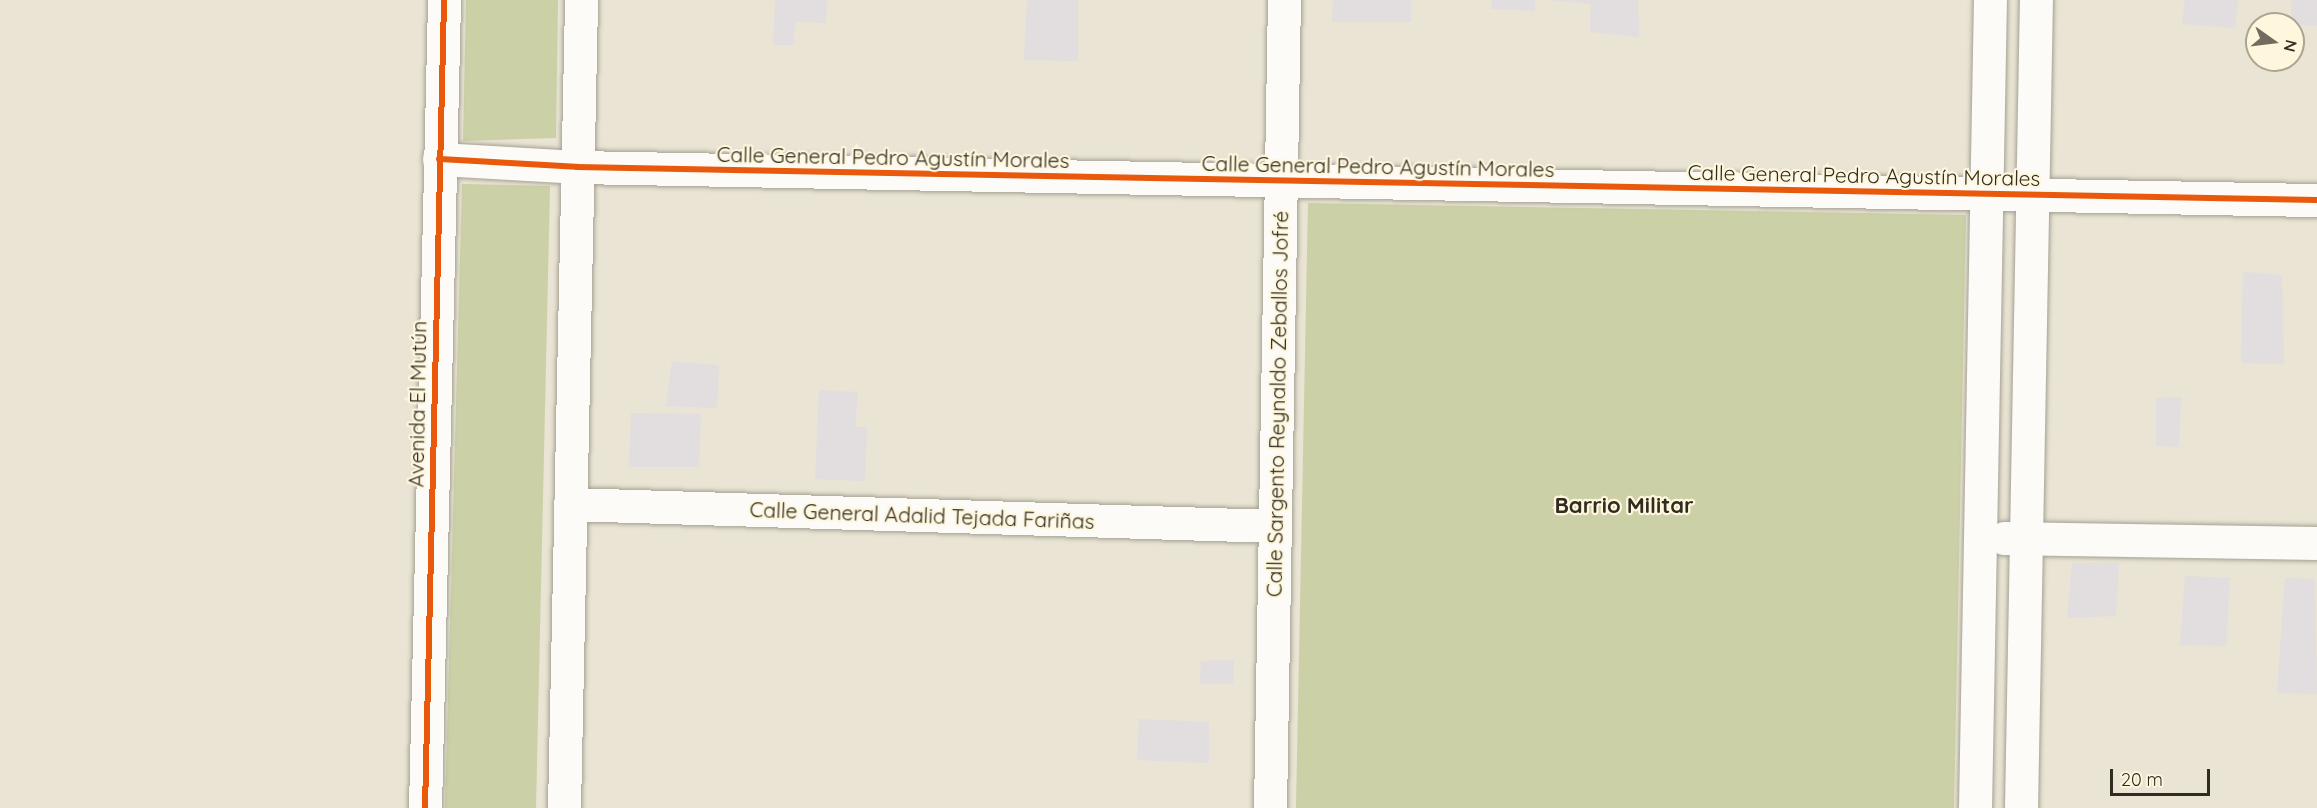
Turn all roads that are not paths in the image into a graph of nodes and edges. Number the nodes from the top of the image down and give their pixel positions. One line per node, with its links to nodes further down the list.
1 (444, 0): 6 (street, Avenida El Mutún)
2 (581, 0): 7 (street)
3 (1284, 0): 8 (street, Calle Sargento Reynaldo Zeballos Jofré)
4 (1990, 0): 9 (street)
5 (2036, 0): 10 (street)
6 (440, 159): 7 (street, Calle General Pedro Agustín Morales); 17 (street, Avenida El Mutún)
7 (577, 167): 8 (street, Calle General Pedro Agustín Morales); 12 (street)
8 (1281, 181): 9 (street, Calle General Pedro Agustín Morales); 13 (street, Calle Sargento Reynaldo Zeballos Jofré)
9 (1987, 194): 10 (street, Calle General Pedro Agustín Morales); 14 (street)
10 (2033, 195): 11 (street, Calle General Pedro Agustín Morales); 15 (street)
11 (2317, 200)
12 (570, 504): 13 (street, Calle General Adalid Tejada Fariñas); 18 (street)
13 (1275, 526): 19 (street, Calle Sargento Reynaldo Zeballos Jofré)
14 (1980, 537): 15 (street); 20 (street)
15 (2026, 538): 16 (street); 21 (street)
16 (2317, 543)
17 (425, 808)
18 (564, 808)
19 (1270, 808)
20 (1975, 808)
21 (2021, 808)

